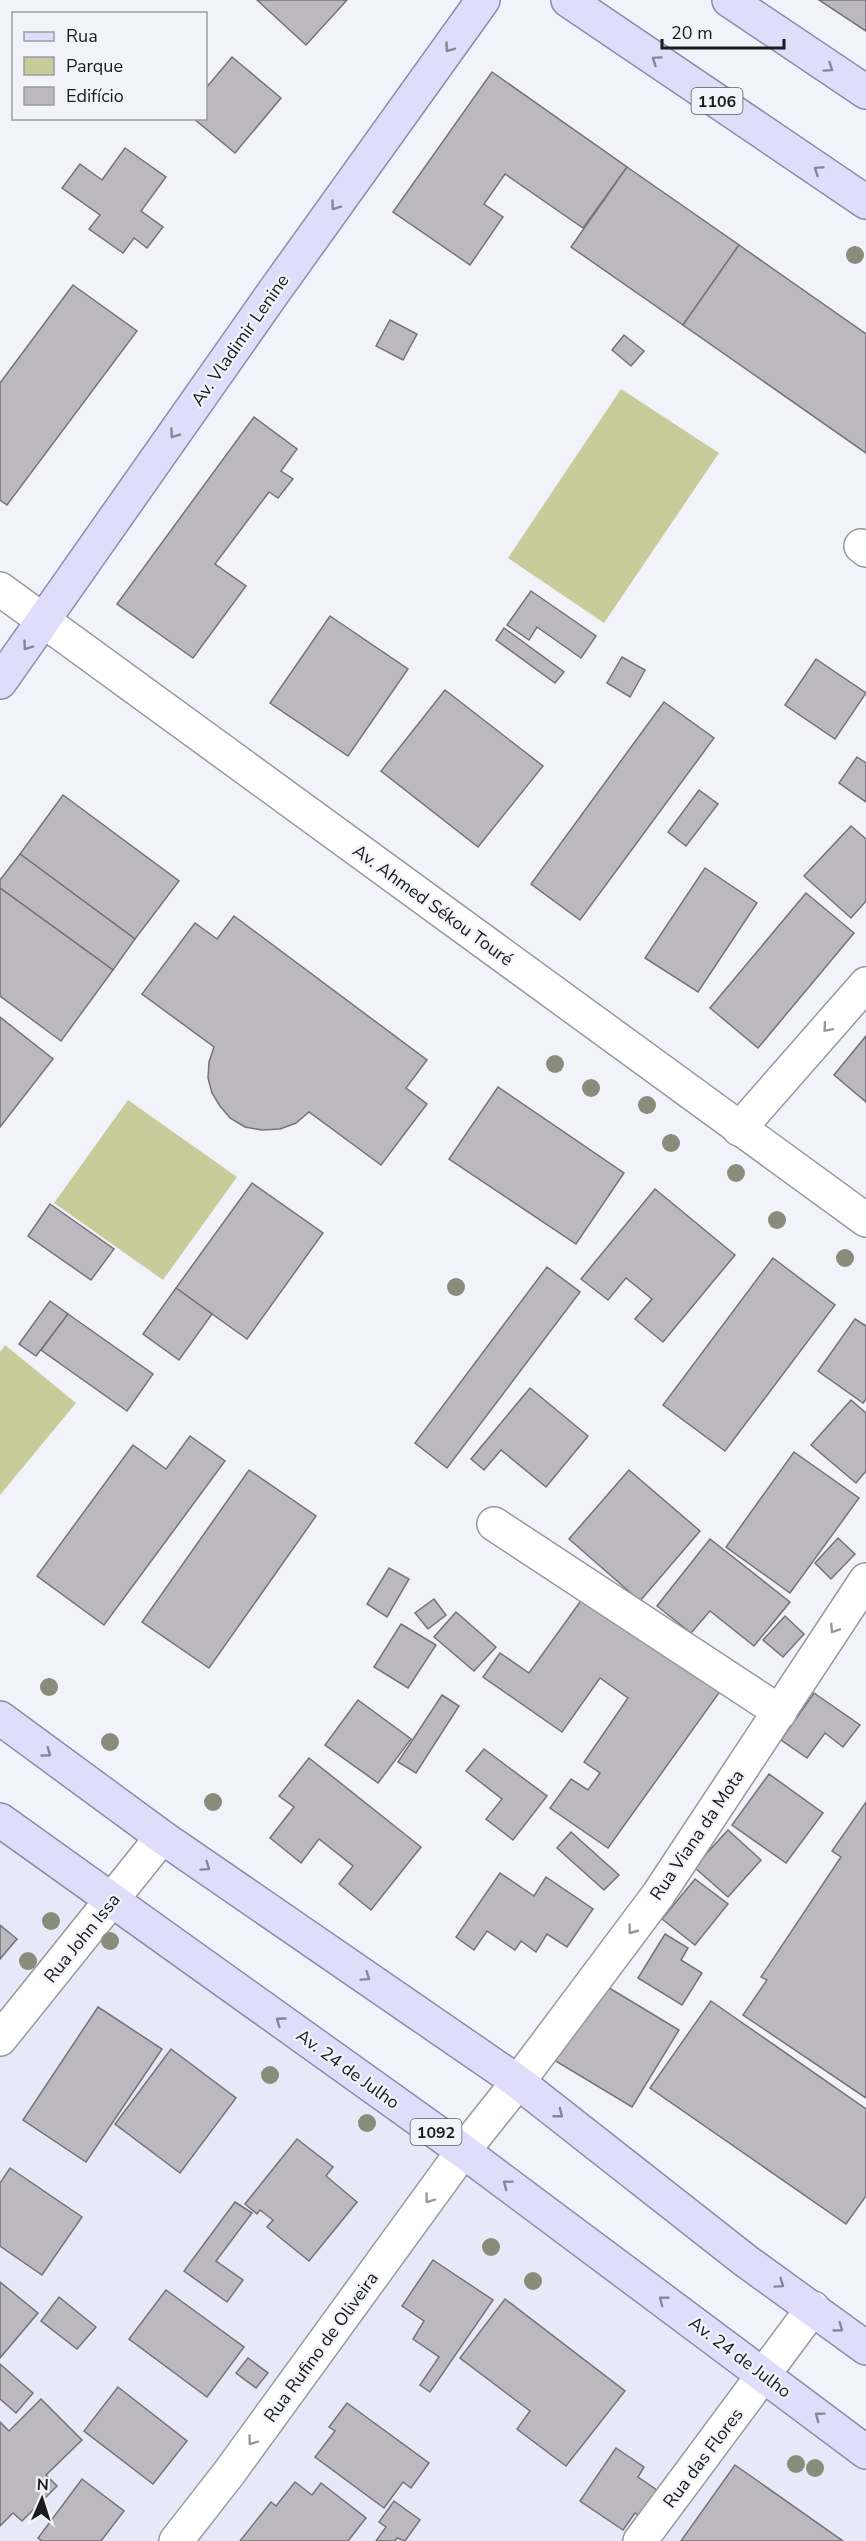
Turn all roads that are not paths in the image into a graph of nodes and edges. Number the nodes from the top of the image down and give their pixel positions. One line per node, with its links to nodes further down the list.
1 (483, 0): 7 (main road, Av. Vladimir Lenine, one-way to 7)
2 (568, 0): 5 (main road, 1106, one-way to 2)
3 (729, 0): 4 (main road, one-way to 4)
4 (866, 92)
5 (866, 202)
6 (0, 589): 7 (street, Av. Ahmed Sékou Touré)
7 (45, 620): 8 (main road, Av. Vladimir Lenine, one-way to 8); 10 (street, Av. Ahmed Sékou Touré)
8 (0, 682)
9 (866, 984): 10 (street, one-way to 10)
10 (739, 1129): 11 (street, Av. Ahmed Sékou Touré)
11 (866, 1220)
12 (494, 1524): 14 (street)
13 (866, 1580): 14 (street, Rua Viana da Mota, one-way to 14)
14 (780, 1712): 20 (street, Rua Viana da Mota, one-way to 20)
15 (0, 1719): 17 (main road, one-way to 17)
16 (0, 1820): 18 (main road, Av. 24 de Julho / 1092)
17 (162, 1836): 18 (street, Rua John Issa); 20 (main road, one-way to 20)
18 (112, 1901): 19 (street, Rua John Issa); 21 (main road, Av. 24 de Julho / 1092, one-way to 18)
19 (0, 2039)
20 (518, 2082): 21 (street, Rua Viana da Mota); 22 (main road, one-way to 22)
21 (463, 2151): 24 (main road, Av. 24 de Julho / 1092, one-way to 21); 26 (street, Rua Rufino de Oliveira, one-way to 26)
22 (813, 2308): 23 (main road, one-way to 23); 24 (street, Rua das Flores)
23 (866, 2348)
24 (765, 2375): 25 (main road, Av. 24 de Julho / 1092, one-way to 24); 27 (street, Rua das Flores)
25 (866, 2452)
26 (176, 2541)
27 (640, 2541)

